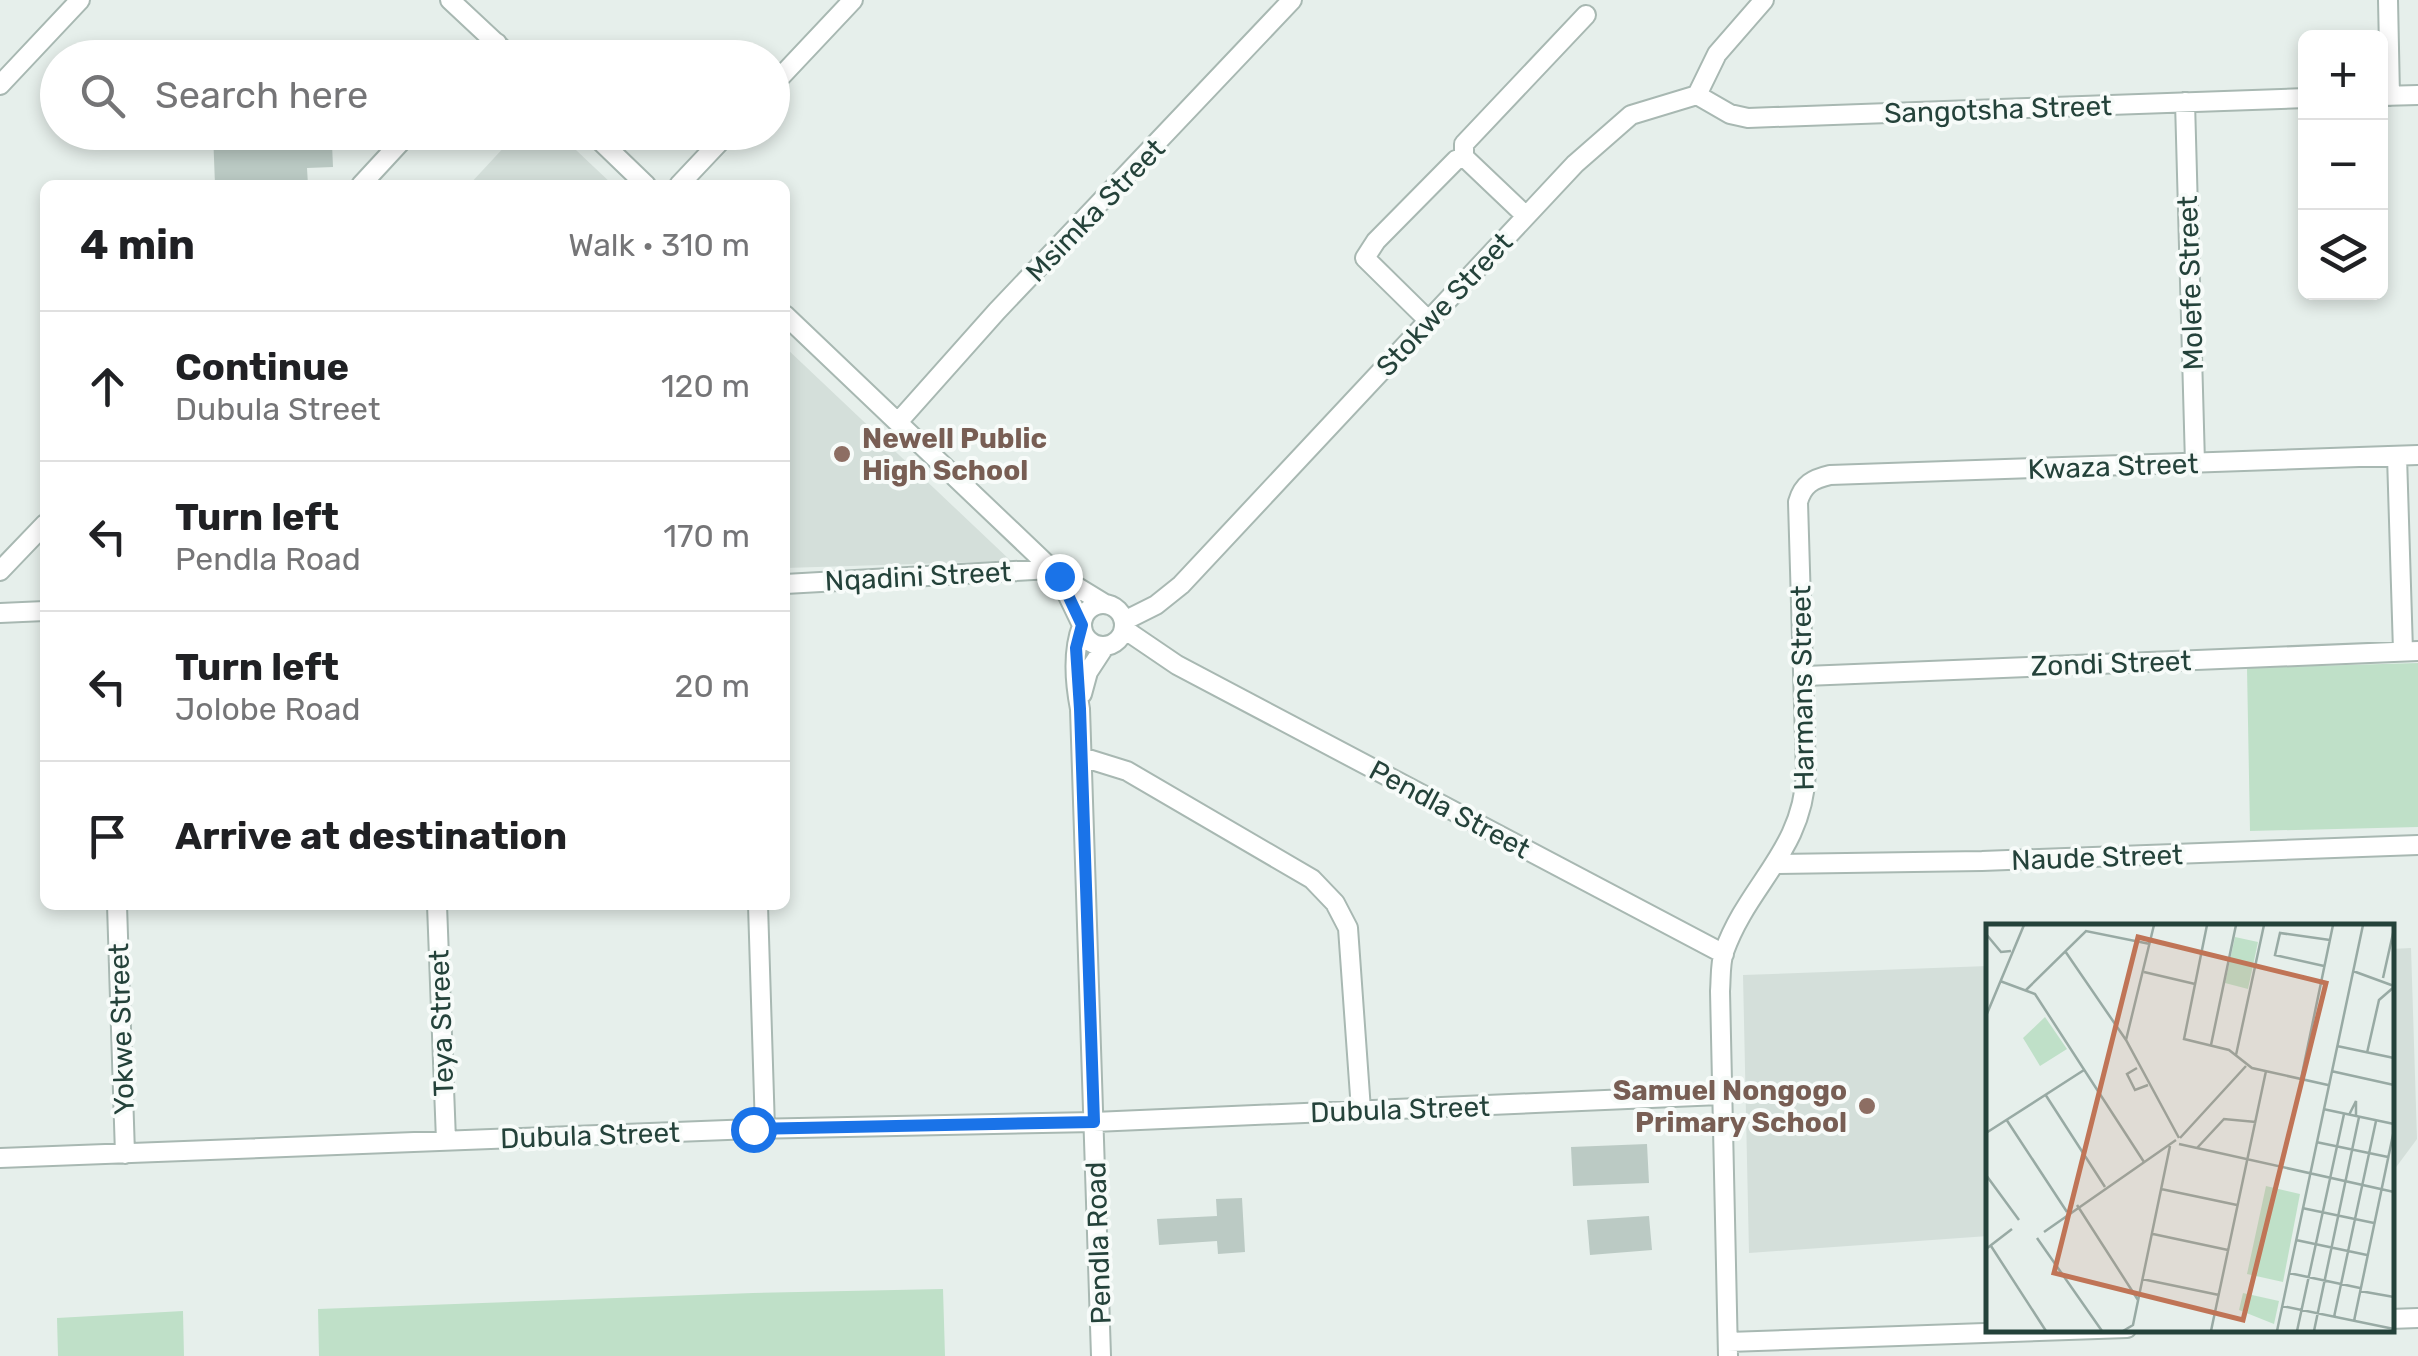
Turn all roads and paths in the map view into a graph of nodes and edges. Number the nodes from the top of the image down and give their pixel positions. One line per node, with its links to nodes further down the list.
1 (80, 0): 9 (street)
2 (450, 0): 10 (street)
3 (853, 0): 12 (street)
4 (1292, 0): 29 (street, Msimka Street)
5 (1764, 0): 14 (street)
6 (2388, 0): 8 (street)
7 (1586, 15): 22 (street)
8 (2387, 30)
9 (42, 40)
10 (493, 40)
11 (40, 42): 13 (street)
12 (790, 67)
13 (0, 85)
14 (1697, 95): 18 (street, Sangotsha Street); 26 (street, Stokwe Street)
15 (2418, 95): 16 (street)
16 (2388, 96)
17 (2298, 98): 18 (street, Sangotsha Street)
18 (2185, 102): 32 (street, Molefe Street)
19 (393, 150): 23 (street)
20 (610, 150): 24 (street)
21 (712, 150): 25 (street)
22 (1464, 157): 26 (street); 28 (street)
23 (365, 180)
24 (641, 180)
25 (685, 180)
26 (1526, 216): 28 (street, Stokwe Street)
27 (790, 320): 29 (street)
28 (1428, 320): 42 (street, Stokwe Street)
29 (900, 421): 36 (street)
30 (2418, 455): 31 (street, Kwaza Street)
31 (2397, 456): 32 (street, Kwaza Street); 43 (street)
32 (2195, 463): 33 (street, Kwaza Street)
33 (1809, 482): 44 (street, Harmans Street)
34 (40, 529): 35 (street)
35 (0, 571)
36 (1055, 572): 37 (street, Nqadini Street); 38 (street); 41 (street)
37 (790, 584)
38 (1106, 604): 41 (street); 42 (street)
39 (40, 611): 40 (street)
40 (0, 613)
41 (1082, 626): 42 (street); 45 (street, Pendla Road)
42 (1117, 635): 45 (street, Pendla Road); 52 (street, Pendla Street)
43 (2411, 651): 44 (street, Zondi Street)
44 (1805, 676): 48 (street, Harmans Street)
45 (1080, 709): 46 (street, Pendla Road)
46 (1082, 758): 54 (street); 55 (street, Pendla Road)
47 (2418, 845): 48 (street, Naude Street)
48 (1775, 864): 52 (street, Harmans Street)
49 (117, 910): 58 (street, Yokwe Street)
50 (437, 910): 57 (street, Teya Street)
51 (758, 910): 56 (street)
52 (1724, 954): 53 (street, Harmans Street)
53 (1720, 1095): 54 (street, Dubula Street); 63 (street, Harmans Street)
54 (1361, 1110): 55 (street, Dubula Street)
55 (1094, 1122): 56 (street, Dubula Street); 64 (street, Pendla Road)
56 (765, 1128): 57 (street, Dubula Street)
57 (446, 1140): 58 (street, Dubula Street)
58 (124, 1154): 59 (street, Dubula Street)
59 (0, 1158)
60 (2418, 1318): 61 (street)
61 (2393, 1319)
62 (2070, 1331): 63 (street)
63 (1728, 1349)
64 (1101, 1356)

